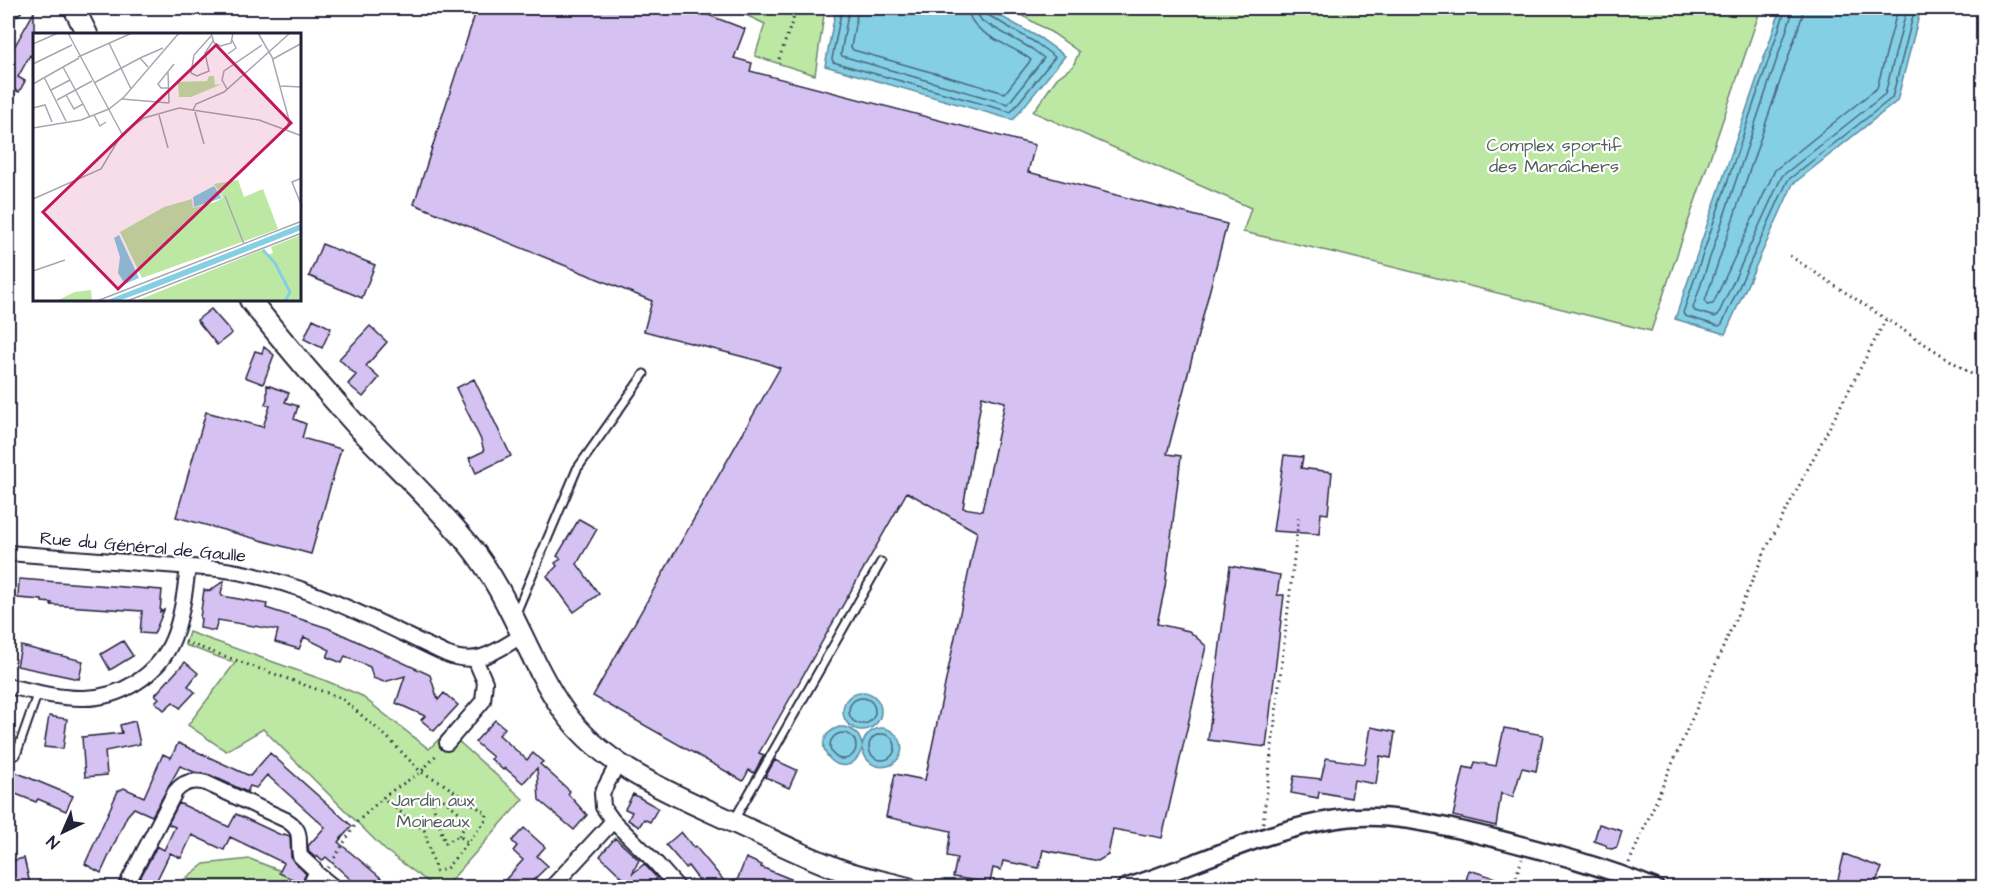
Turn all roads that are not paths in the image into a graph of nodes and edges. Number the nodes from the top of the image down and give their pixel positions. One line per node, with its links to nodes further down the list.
1 (14, 8): 3 (street)
2 (74, 8): 4 (main road)
3 (8, 12)
4 (86, 33)
5 (252, 302): 10 (main road)
6 (644, 374): 10 (lane)
7 (8, 553): 9 (street, Rue du Général de Gaulle)
8 (881, 562): 18 (lane)
9 (188, 567): 11 (street, Rue du Général de Gaulle); 13 (street)
10 (518, 626): 11 (street); 16 (main road)
11 (475, 659): 14 (street)
12 (8, 686): 13 (street)
13 (38, 692): 15 (lane)
14 (447, 744)
15 (16, 755)
16 (618, 763): 17 (street); 18 (main road)
17 (613, 821): 23 (street); 24 (street)
18 (733, 822): 25 (main road)
19 (319, 875): 20 (street); 21 (street); 22 (street)
20 (125, 888)
21 (309, 888)
22 (335, 888)
23 (551, 888)
24 (678, 888)
25 (908, 888)
26 (1125, 888): 27 (street)
27 (1655, 888)

